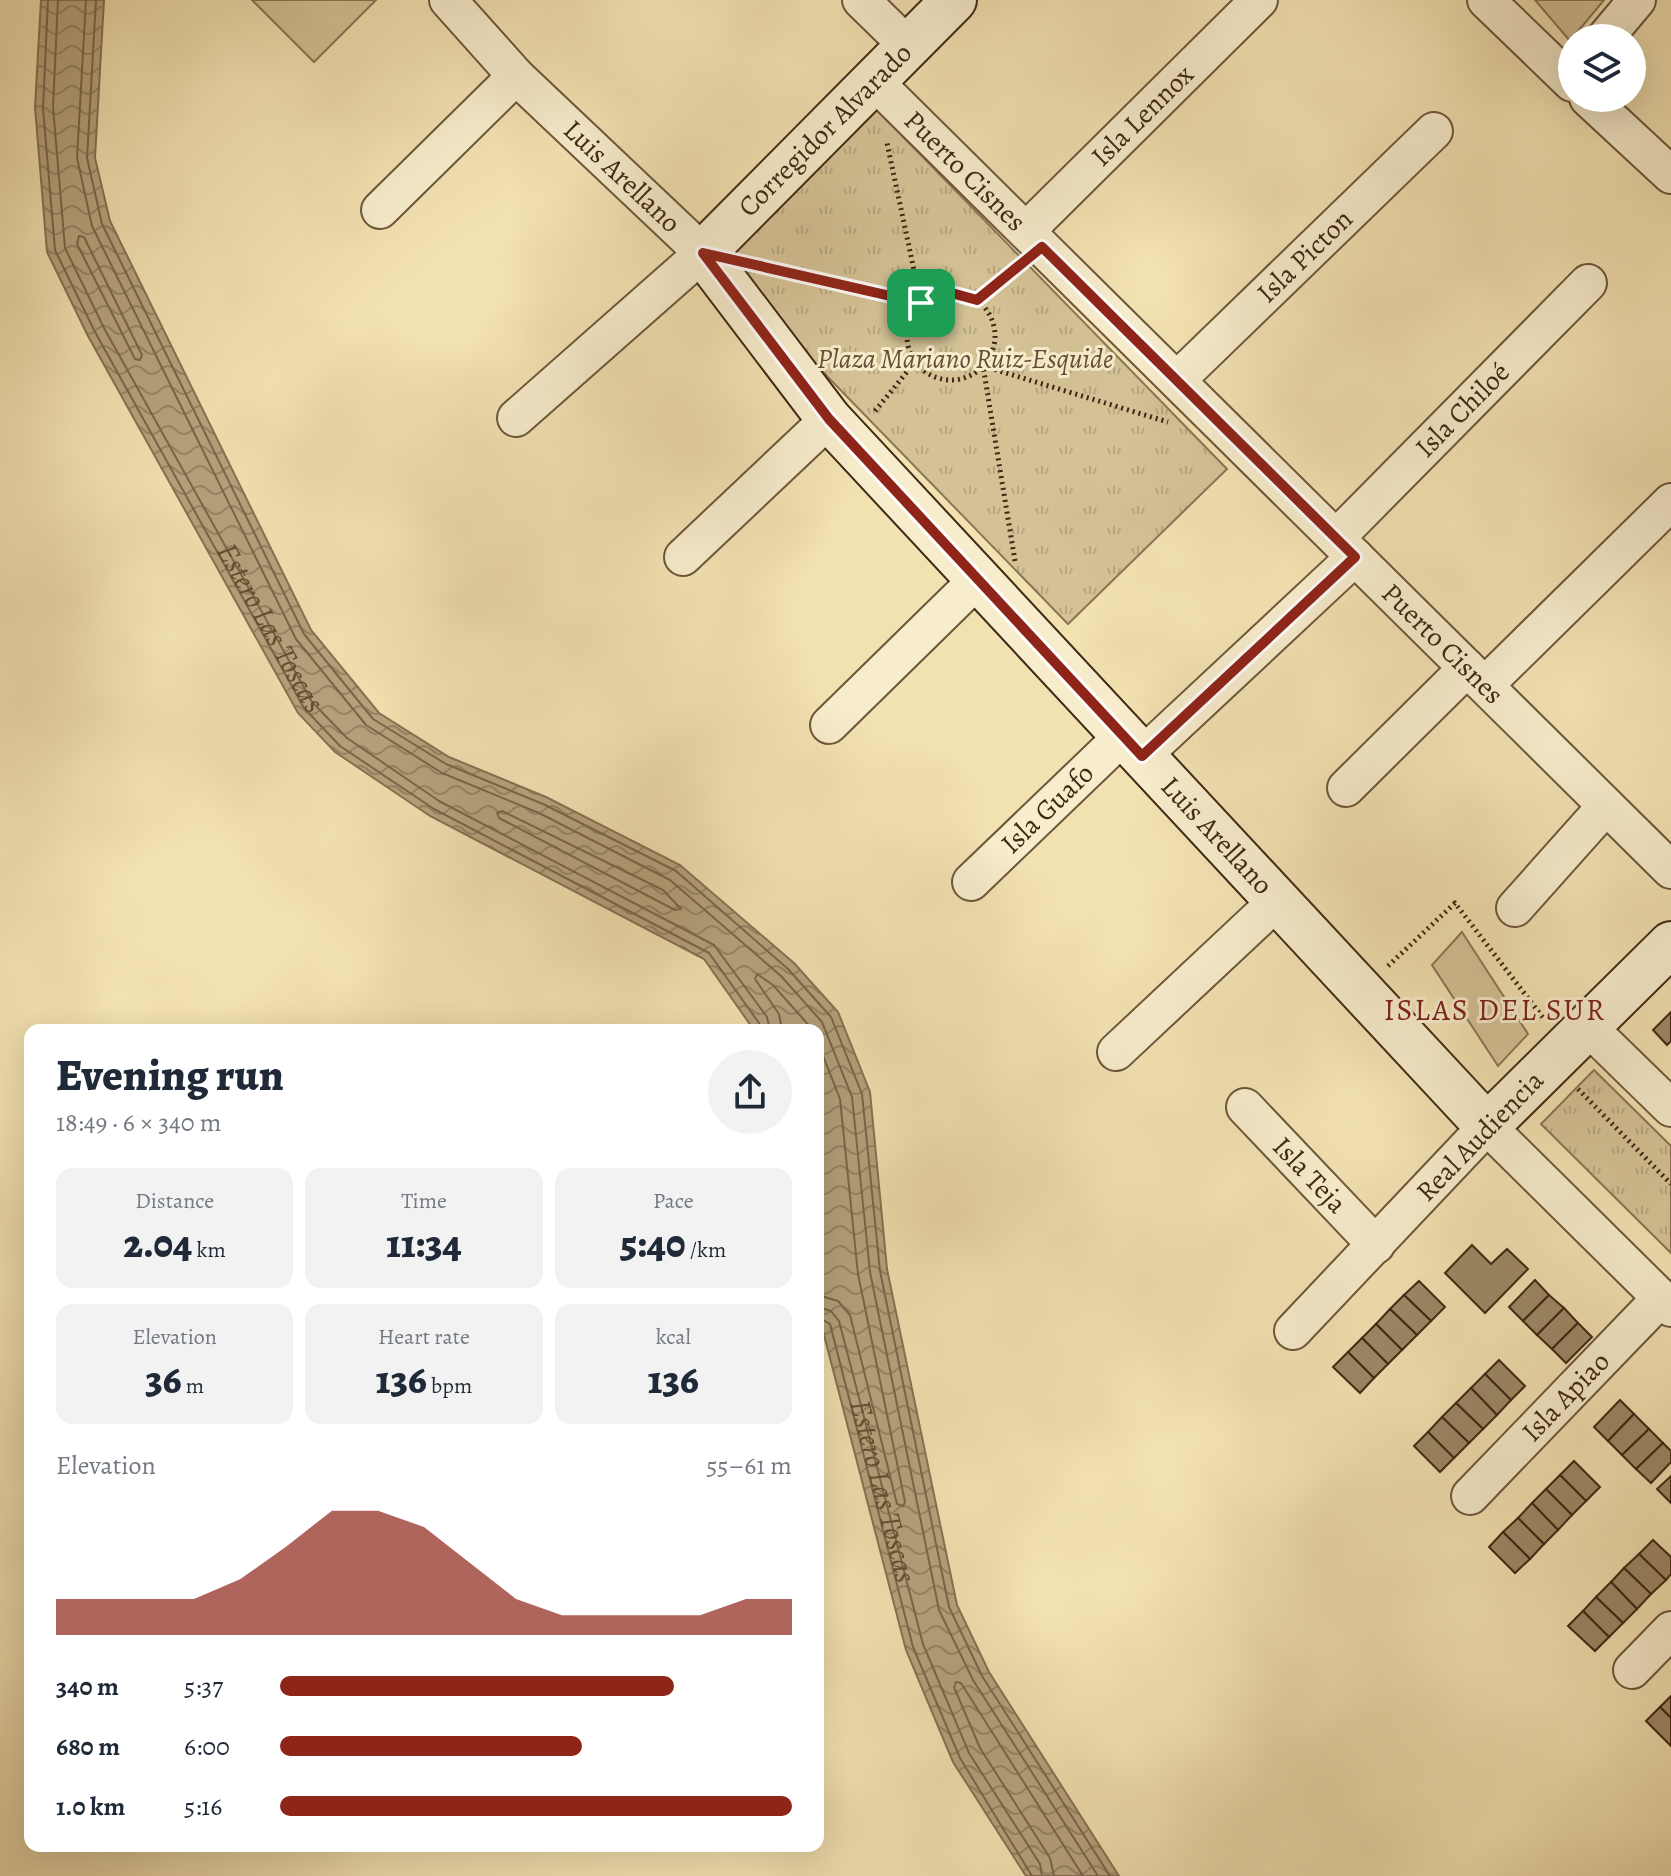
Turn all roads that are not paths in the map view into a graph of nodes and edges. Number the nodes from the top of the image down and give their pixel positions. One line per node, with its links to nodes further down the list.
1 (448, 0): 10 (street, Luis Arellano)
2 (861, 0): 8 (street)
3 (954, 0): 8 (street, Corregidor Alvarado)
4 (1259, 0): 16 (street, Isla Lennox)
5 (1486, 0): 9 (street)
6 (1637, 0): 7 (street)
7 (1617, 24)
8 (908, 46): 11 (street, Corregidor Alvarado)
9 (1558, 69)
10 (516, 76): 15 (street); 17 (street, Luis Arellano)
11 (874, 81): 16 (street, Puerto Cisnes); 17 (street, Corregidor Alvarado)
12 (1604, 112): 14 (street)
13 (1434, 131): 19 (street, Isla Picton)
14 (1671, 175)
15 (380, 210)
16 (1034, 239): 19 (street, Puerto Cisnes)
17 (703, 253): 20 (street, Corregidor Alvarado); 21 (street, Luis Arellano)
18 (1588, 283): 23 (street, Isla Chiloé)
19 (1177, 380): 23 (street, Puerto Cisnes)
20 (516, 418)
21 (839, 430): 24 (street); 25 (street, Luis Arellano)
22 (1671, 502): 26 (street)
23 (1346, 548): 26 (street, Puerto Cisnes); 28 (street, Isla Chiloé)
24 (683, 557)
25 (997, 575): 27 (street); 28 (street, Luis Arellano)
26 (1476, 677): 29 (street); 30 (street, Puerto Cisnes)
27 (829, 725)
28 (1133, 746): 32 (street, Isla Guafo); 33 (street, Luis Arellano)
29 (1346, 788)
30 (1606, 806): 31 (street, Puerto Cisnes); 34 (street)
31 (1671, 870)
32 (971, 882)
33 (1276, 902): 37 (street); 40 (street, Luis Arellano)
34 (1515, 908)
35 (1671, 944): 36 (street, Real Audiencia)
36 (1569, 1046): 39 (street); 40 (street, Real Audiencia)
37 (1116, 1052)
38 (1245, 1107): 41 (street, Isla Teja)
39 (1671, 1108)
40 (1487, 1126): 41 (street, Real Audiencia); 42 (street, Luis Arellano)
41 (1376, 1245): 43 (street, Real Audiencia)
42 (1666, 1303): 44 (street, Isla Apiao)
43 (1293, 1331)
44 (1470, 1496)
45 (1671, 1630): 46 (street)
46 (1632, 1670)

